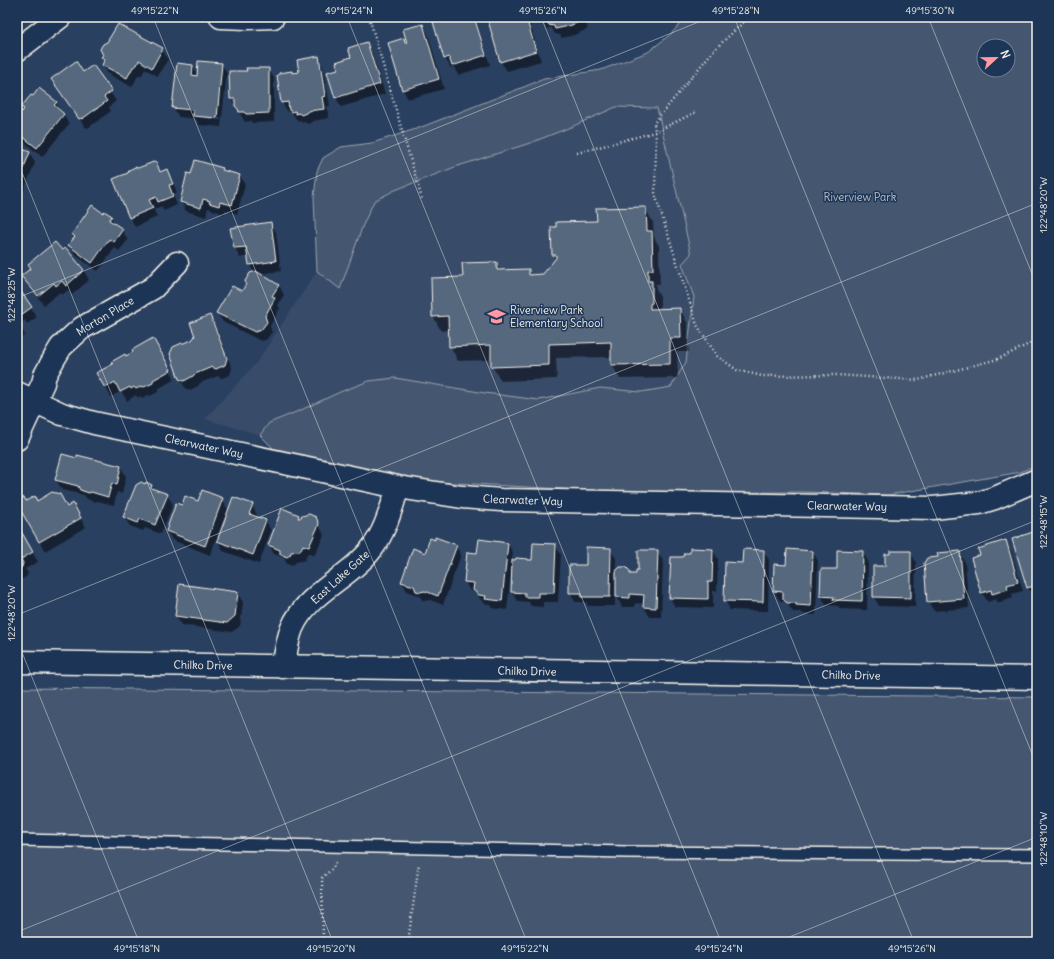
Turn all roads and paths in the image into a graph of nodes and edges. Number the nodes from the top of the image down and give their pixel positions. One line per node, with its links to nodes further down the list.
1 (60, 17): 6 (street)
2 (221, 17): 3 (street)
3 (273, 17)
4 (369, 17): 10 (path)
5 (749, 17): 8 (path)
6 (17, 50)
7 (696, 112): 8 (path)
8 (655, 132): 9 (path); 12 (path)
9 (577, 153)
10 (422, 199)
11 (177, 263): 13 (street, Morton Place)
12 (1037, 340)
13 (26, 397): 14 (street, Morton Place); 16 (street, Clearwater Way)
14 (17, 438)
15 (1037, 480): 16 (street, Clearwater Way)
16 (398, 487): 18 (street, East Lake Gate)
17 (17, 662): 18 (street, Chilko Drive)
18 (283, 667): 19 (street, Chilko Drive)
19 (1037, 678)
20 (17, 840): 21 (lane)
21 (344, 847): 22 (lane); 24 (path)
22 (421, 849): 23 (lane); 25 (path)
23 (1037, 855)
24 (323, 942)
25 (408, 942)

